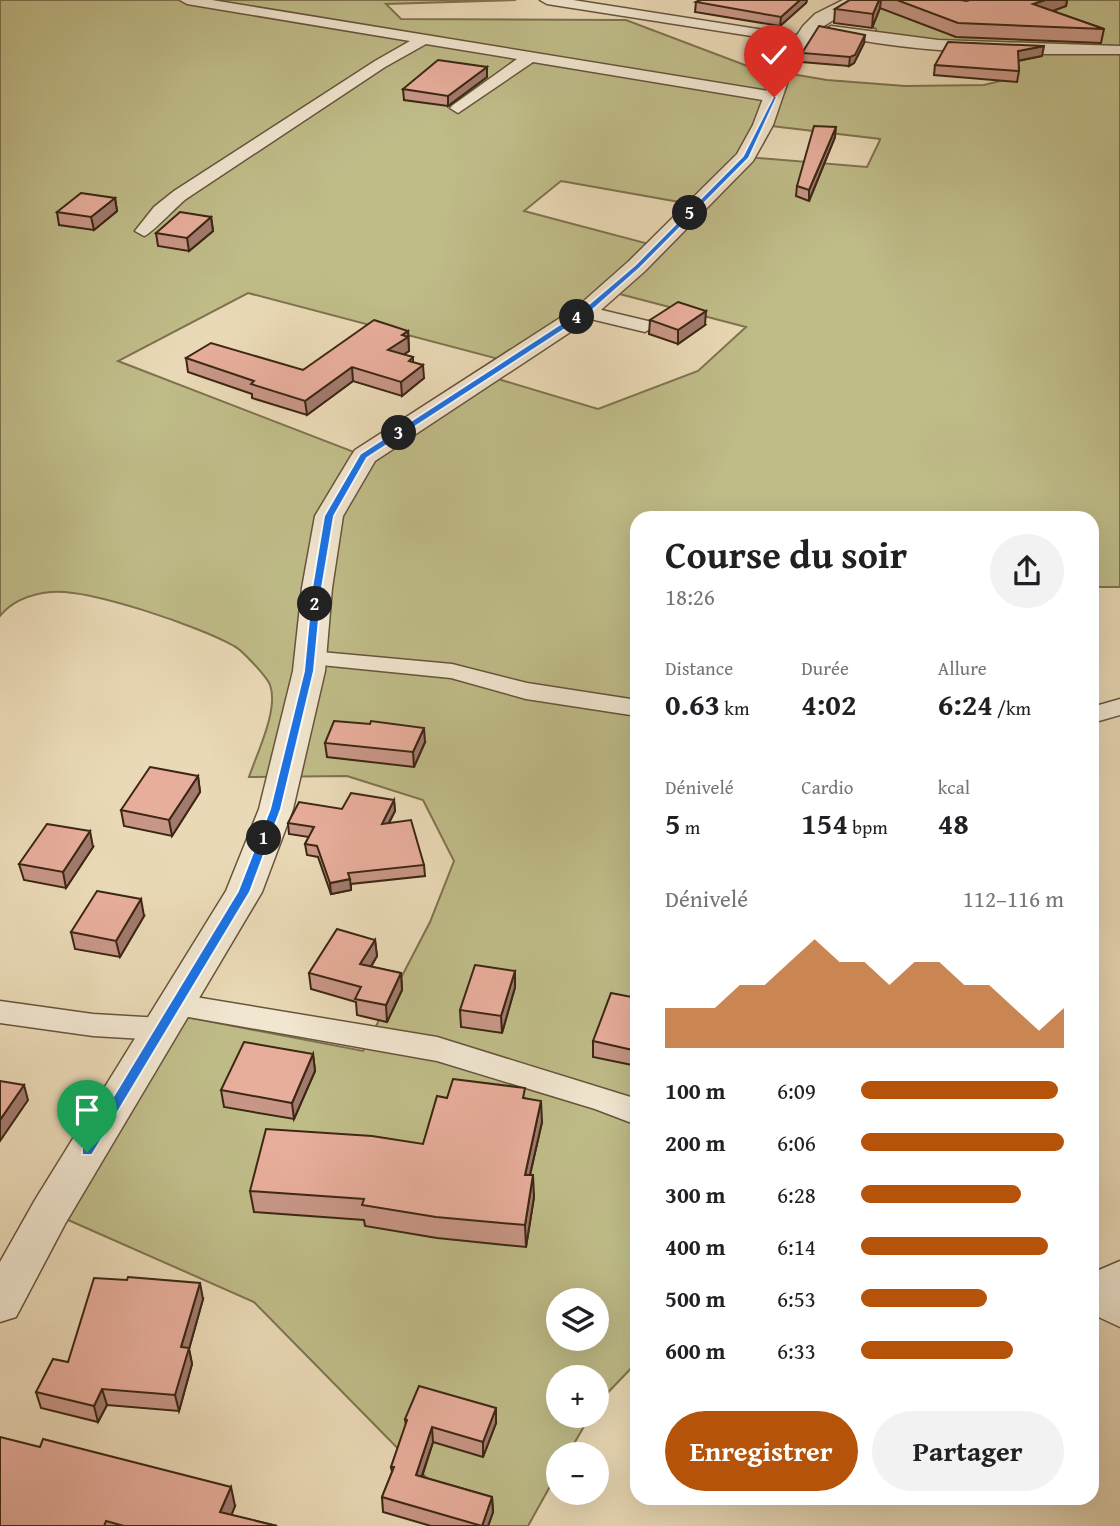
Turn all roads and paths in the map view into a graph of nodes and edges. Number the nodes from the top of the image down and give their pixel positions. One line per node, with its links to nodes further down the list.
1 (187, 0): 5 (street)
2 (547, 0): 4 (street)
3 (857, 0): 4 (street)
4 (807, 33): 6 (street); 8 (street)
5 (426, 38): 7 (street); 10 (street)
6 (1120, 50)
7 (528, 58): 8 (street); 9 (street)
8 (774, 97): 11 (street)
9 (458, 108)
10 (144, 231)
11 (585, 312): 12 (street); 13 (street)
12 (645, 326)
13 (310, 658): 14 (street); 18 (street)
14 (630, 707)
15 (1120, 707): 16 (street)
16 (1099, 713)
17 (0, 1012): 18 (street)
18 (169, 1017): 19 (street); 23 (street)
19 (630, 1109)
20 (1120, 1276): 21 (street)
21 (1099, 1286)
22 (1099, 1301): 24 (street)
23 (0, 1303)
24 (1120, 1312)

